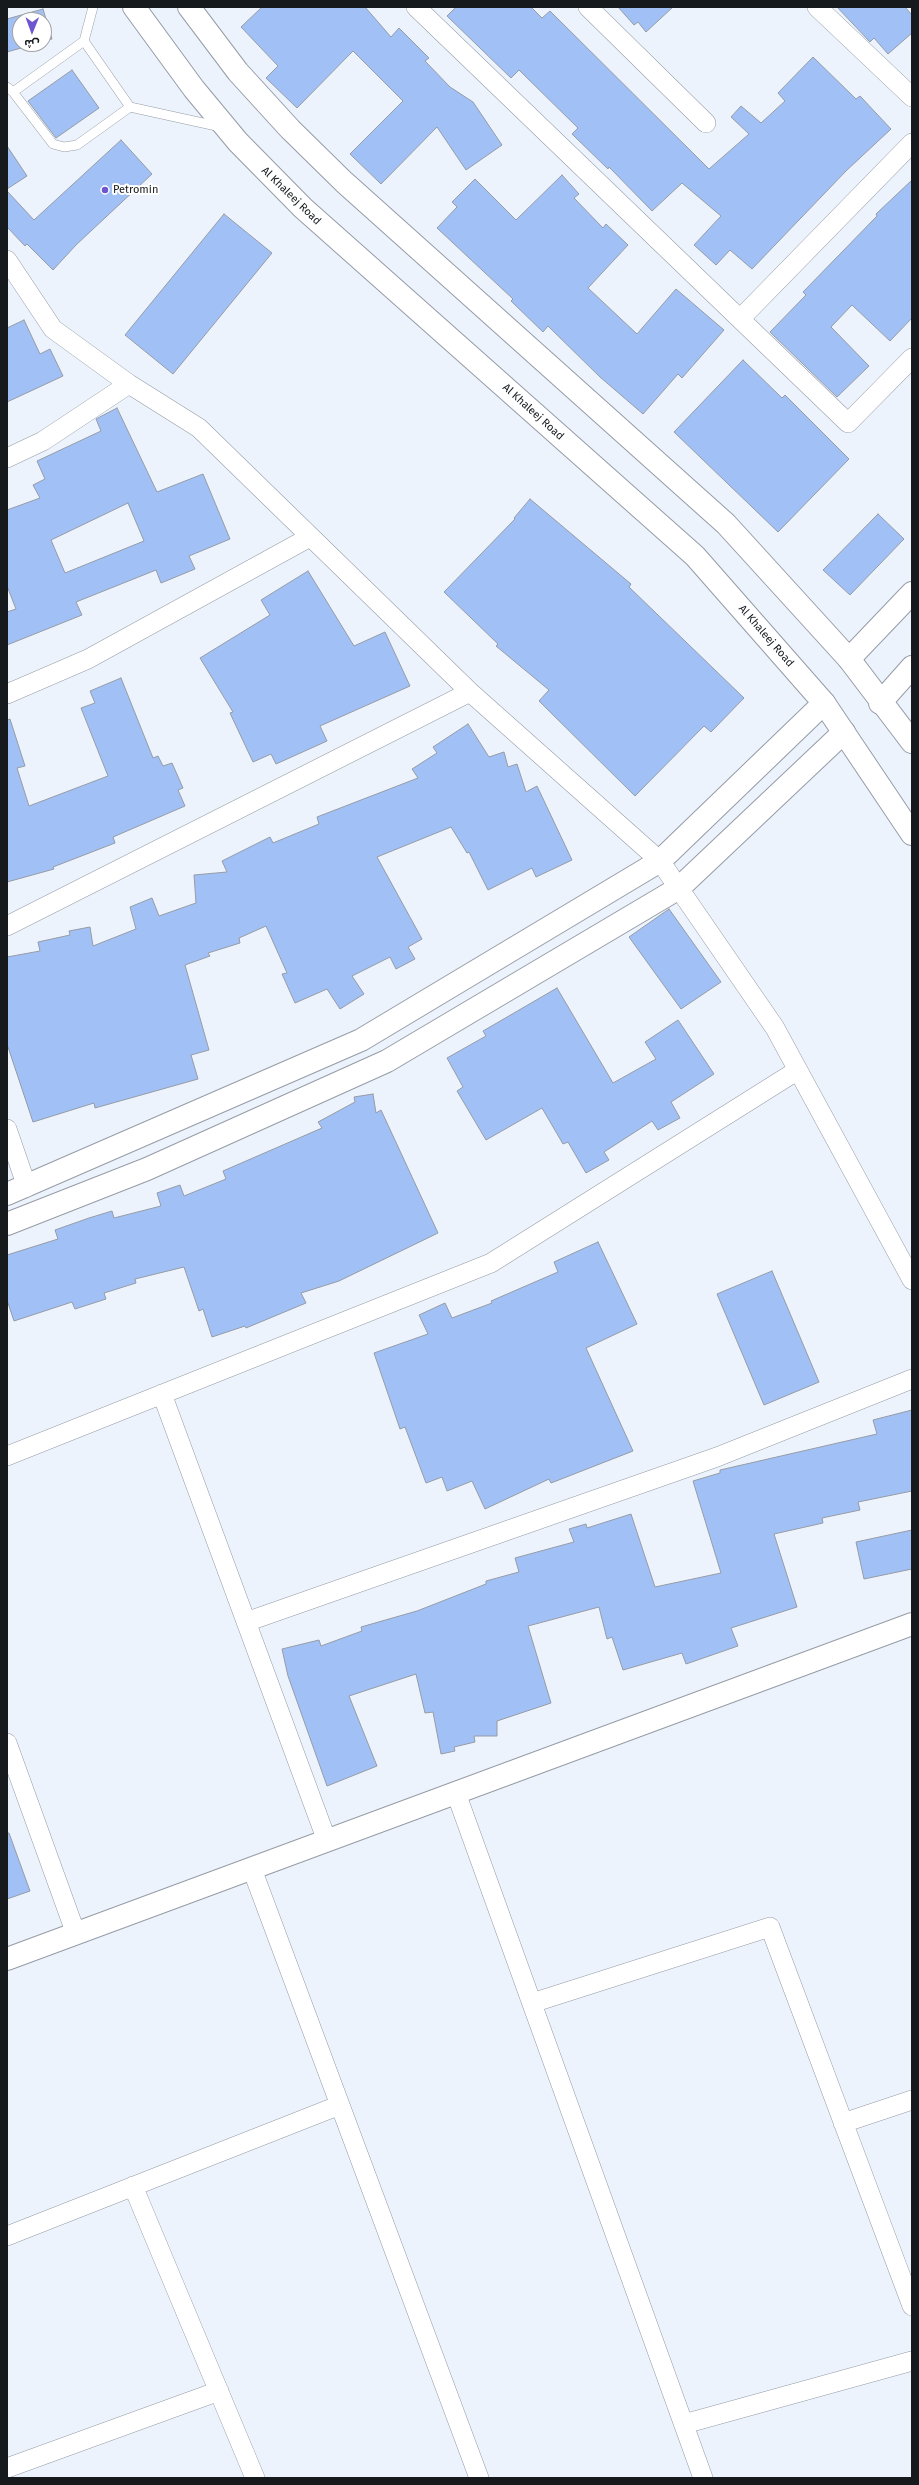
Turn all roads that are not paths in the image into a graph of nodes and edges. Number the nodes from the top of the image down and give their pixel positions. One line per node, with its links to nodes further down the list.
1 (93, 7): 7 (lane)
2 (134, 7): 12 (street, Al Khaleej Road)
3 (189, 7): 21 (street)
4 (416, 7): 15 (street)
5 (588, 7): 11 (street)
6 (817, 7): 9 (street)
7 (84, 41): 8 (lane); 10 (lane)
8 (10, 89): 10 (lane)
9 (912, 97)
10 (130, 107): 12 (lane)
11 (706, 123)
12 (226, 128): 25 (street, Al Khaleej Road)
13 (912, 143): 15 (street)
14 (7, 260): 17 (street)
15 (740, 319): 16 (street)
16 (912, 358)
17 (129, 384): 18 (street); 19 (street)
18 (7, 458)
19 (310, 537): 23 (street); 24 (street)
20 (912, 592): 21 (street)
21 (849, 659): 26 (street)
22 (912, 667): 26 (street)
23 (470, 692): 30 (street); 32 (street)
24 (7, 694)
25 (824, 703): 27 (street, Al Khaleej Road); 30 (street)
26 (880, 703): 28 (street)
27 (844, 732): 29 (street, Al Khaleej Road); 31 (street)
28 (912, 742)
29 (912, 834)
30 (660, 860): 31 (street); 35 (street)
31 (679, 888): 33 (street); 37 (street)
32 (7, 926)
33 (798, 1070): 38 (street); 40 (street)
34 (7, 1129): 35 (street)
35 (27, 1187): 36 (street)
36 (7, 1194)
37 (7, 1224)
38 (912, 1280)
39 (912, 1379): 42 (street)
40 (162, 1394): 41 (street); 42 (street)
41 (7, 1456)
42 (246, 1622): 46 (street)
43 (912, 1624): 45 (street)
44 (7, 1743): 48 (street)
45 (456, 1793): 46 (street); 50 (street)
46 (327, 1841): 47 (street)
47 (252, 1869): 48 (street); 52 (street)
48 (76, 1934): 49 (street)
49 (7, 1959)
50 (532, 2003): 53 (street); 59 (street)
51 (912, 2100): 53 (street)
52 (340, 2105): 54 (street); 62 (street)
53 (843, 2123): 56 (street)
54 (133, 2186): 55 (street); 58 (street)
55 (7, 2236)
56 (912, 2306)
57 (912, 2361): 59 (street)
58 (219, 2391): 60 (street); 61 (street)
59 (684, 2424): 63 (street)
60 (7, 2468)
61 (255, 2478)
62 (479, 2478)
63 (702, 2478)

